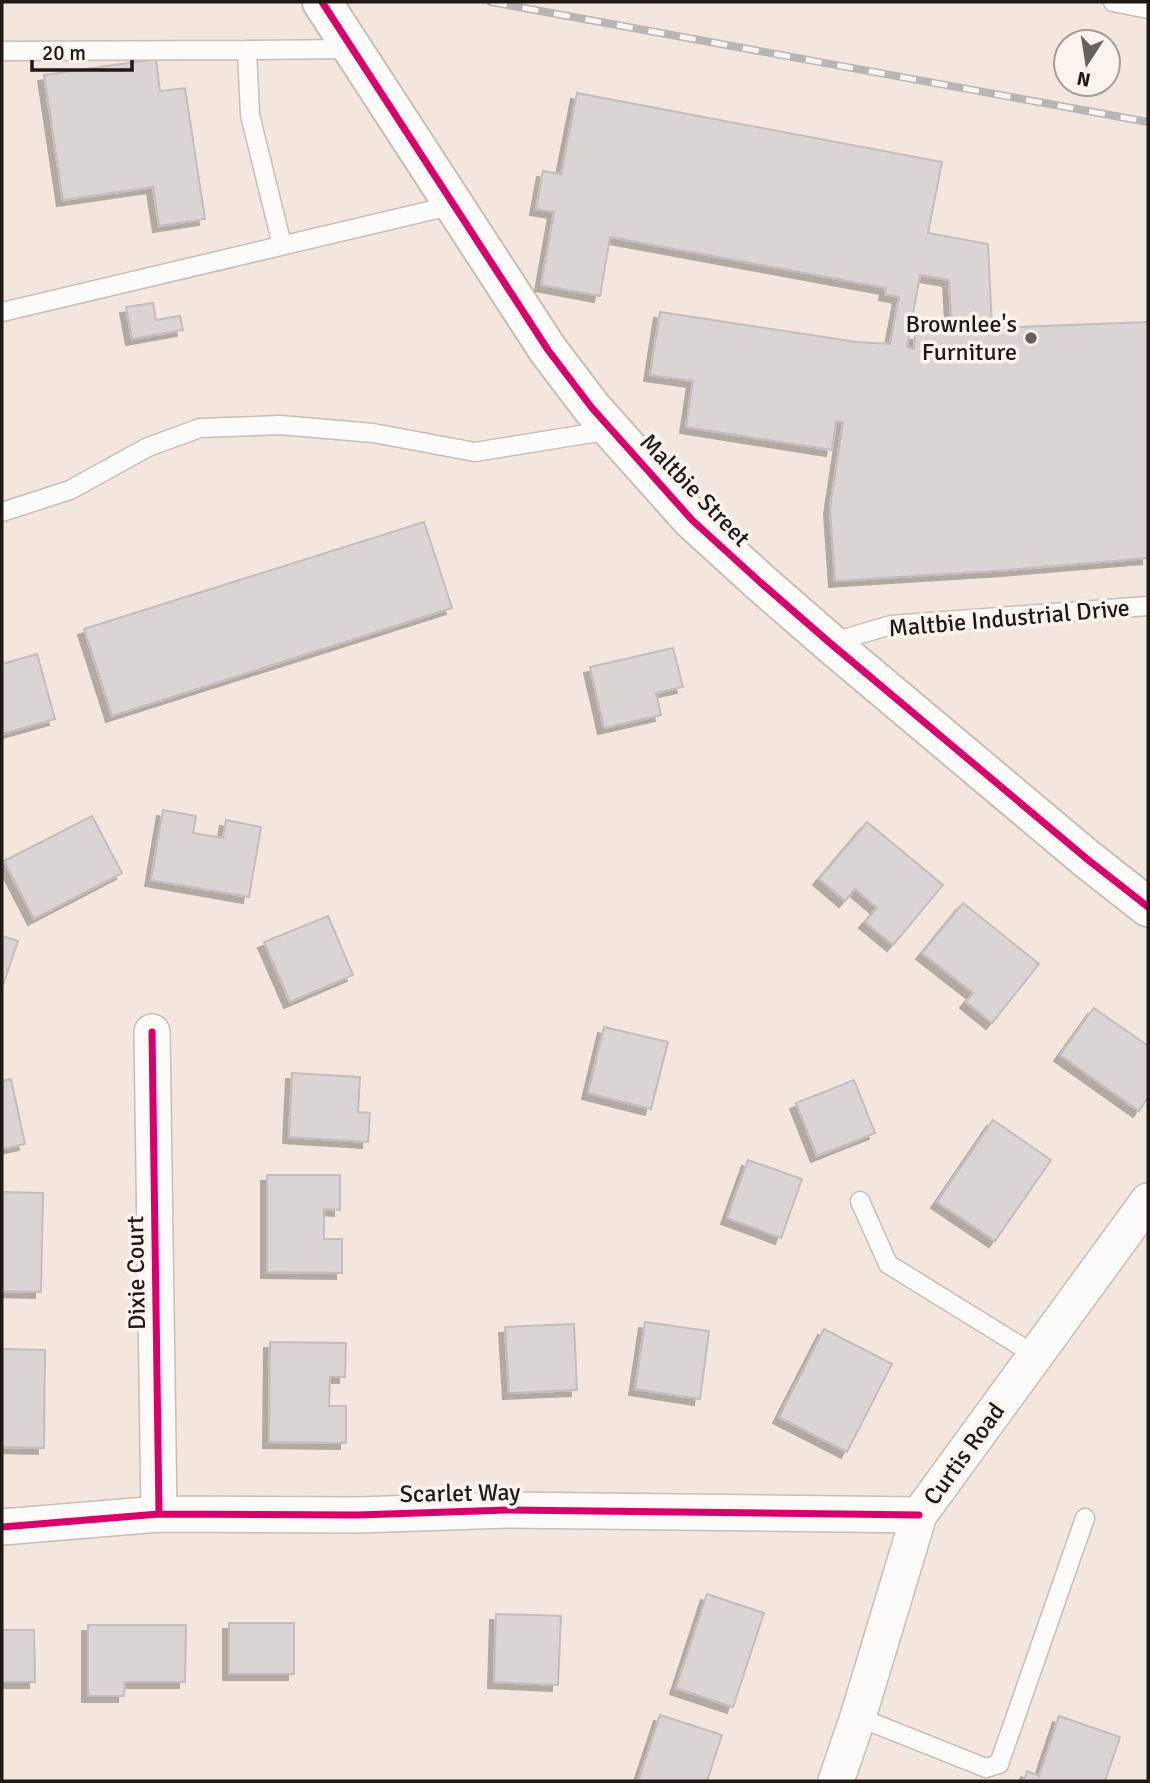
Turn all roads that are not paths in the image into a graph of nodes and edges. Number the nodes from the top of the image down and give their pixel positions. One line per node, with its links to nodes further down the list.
1 (322, 2): 4 (street, Maltbie Street)
2 (1113, 2): 3 (lane)
3 (1148, 9)
4 (353, 49): 5 (lane); 7 (street, Maltbie Street)
5 (247, 50): 6 (lane); 8 (lane)
6 (2, 51)
7 (454, 205): 8 (lane); 10 (street, Maltbie Street)
8 (282, 245): 9 (lane)
9 (2, 312)
10 (611, 430): 11 (lane); 13 (street, Maltbie Street)
11 (2, 512)
12 (1148, 606): 13 (lane, Maltbie Industrial Drive)
13 (830, 643): 14 (street, Maltbie Street)
14 (1148, 907)
15 (152, 1032): 19 (street, Dixie Court)
16 (860, 1201): 18 (lane)
17 (1148, 1201): 18 (street, Curtis Road)
18 (1035, 1355): 20 (street, Curtis Road)
19 (159, 1514): 20 (street, Scarlet Way); 22 (street, Scarlet Way)
20 (919, 1515): 23 (street, Curtis Road)
21 (1085, 1518): 24 (lane)
22 (2, 1527)
23 (858, 1717): 24 (lane); 25 (street, Curtis Road)
24 (999, 1764): 26 (lane)
25 (836, 1781)
26 (993, 1781)

